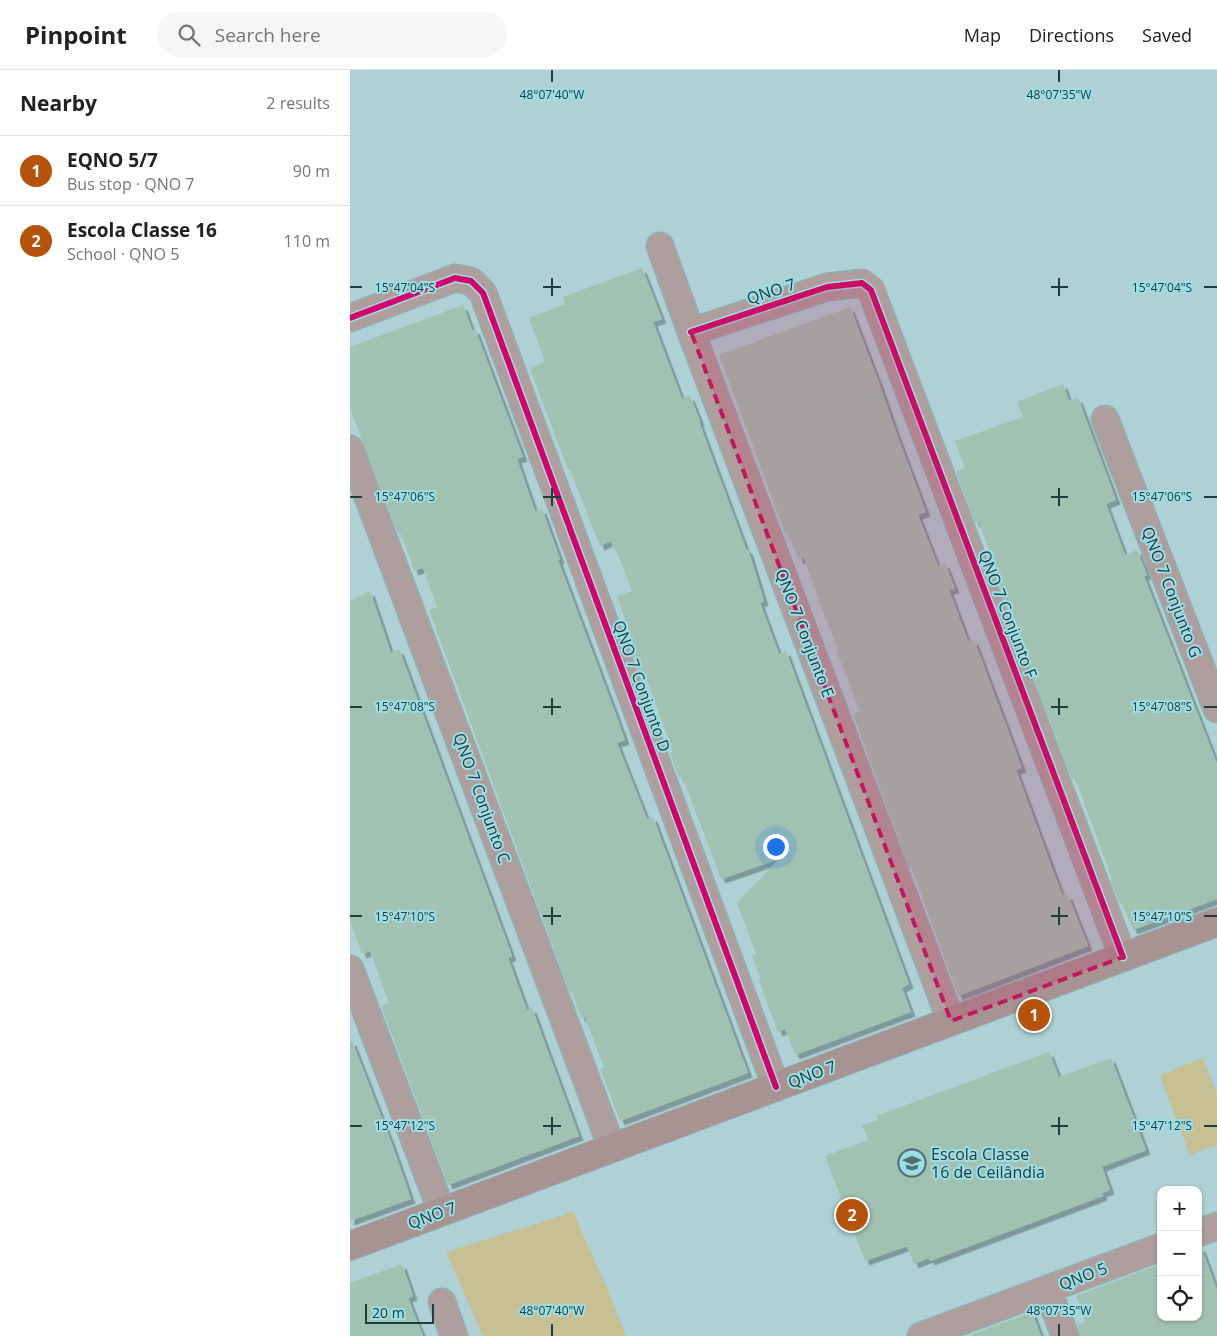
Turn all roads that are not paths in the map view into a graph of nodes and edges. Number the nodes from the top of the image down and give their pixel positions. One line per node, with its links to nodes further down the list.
1 (660, 246): 4 (street, QNO 7 Conjunto E)
2 (862, 283): 4 (street, QNO 7); 9 (street, QNO 7 Conjunto F)
3 (350, 318): 12 (street, QNO 7 Conjunto D)
4 (691, 332): 11 (street, QNO 7 Conjunto E)
5 (1105, 419): 7 (street, QNO 7 Conjunto G)
6 (350, 449): 13 (street, QNO 7 Conjunto C)
7 (1217, 708)
8 (1217, 922): 9 (main road, QNO 7)
9 (1123, 957): 11 (main road, QNO 7)
10 (350, 969): 14 (street)
11 (952, 1021): 12 (main road, QNO 7)
12 (776, 1087): 13 (main road, QNO 7)
13 (612, 1148): 14 (main road, QNO 7)
14 (442, 1212): 17 (main road, QNO 7)
15 (1217, 1226): 16 (street)
16 (1202, 1232)
17 (350, 1246)
18 (1157, 1249): 19 (street, QNO 5)
19 (1048, 1290): 22 (street, QNO 5); 23 (street)
20 (442, 1302): 21 (street)
21 (454, 1336)
22 (921, 1336)
23 (1065, 1336)

